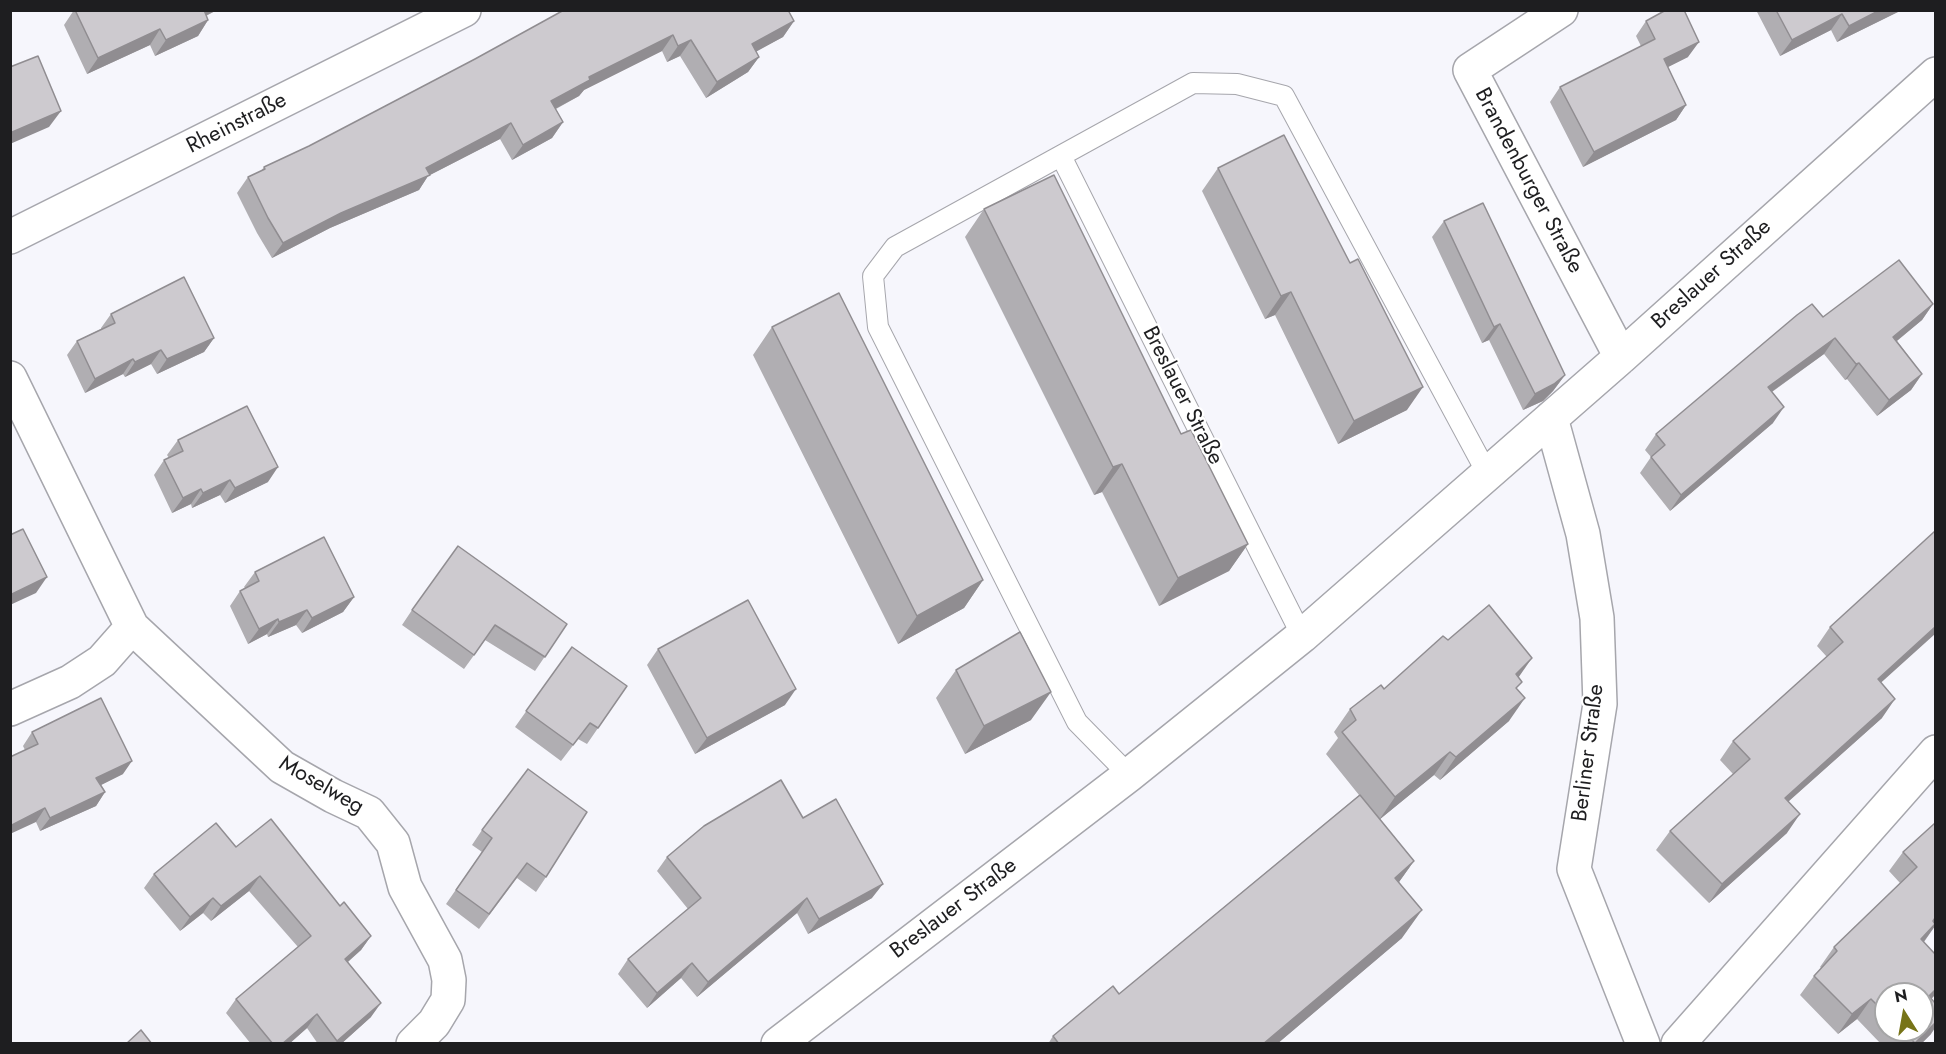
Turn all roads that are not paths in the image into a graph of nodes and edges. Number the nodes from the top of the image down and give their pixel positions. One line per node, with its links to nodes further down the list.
1 (464, 10): 5 (street, Rheinstraße)
2 (1561, 10): 6 (street, Brandenburger Straße)
3 (1935, 74): 6 (street, Breslauer Straße)
4 (1061, 156): 9 (lane); 11 (lane, Breslauer Straße); 14 (lane)
5 (10, 237)
6 (1621, 357): 8 (street, Breslauer Straße)
7 (10, 378): 10 (street, Moselweg)
8 (1551, 418): 9 (street, Breslauer Straße); 17 (street, Berliner Straße)
9 (1487, 473): 11 (street, Breslauer Straße)
10 (132, 627): 12 (street); 15 (street, Moselweg)
11 (1302, 636): 14 (street, Breslauer Straße)
12 (10, 709)
13 (1935, 752): 18 (street)
14 (1129, 775): 16 (street, Breslauer Straße)
15 (413, 1044)
16 (778, 1044)
17 (1643, 1044)
18 (1678, 1044)

